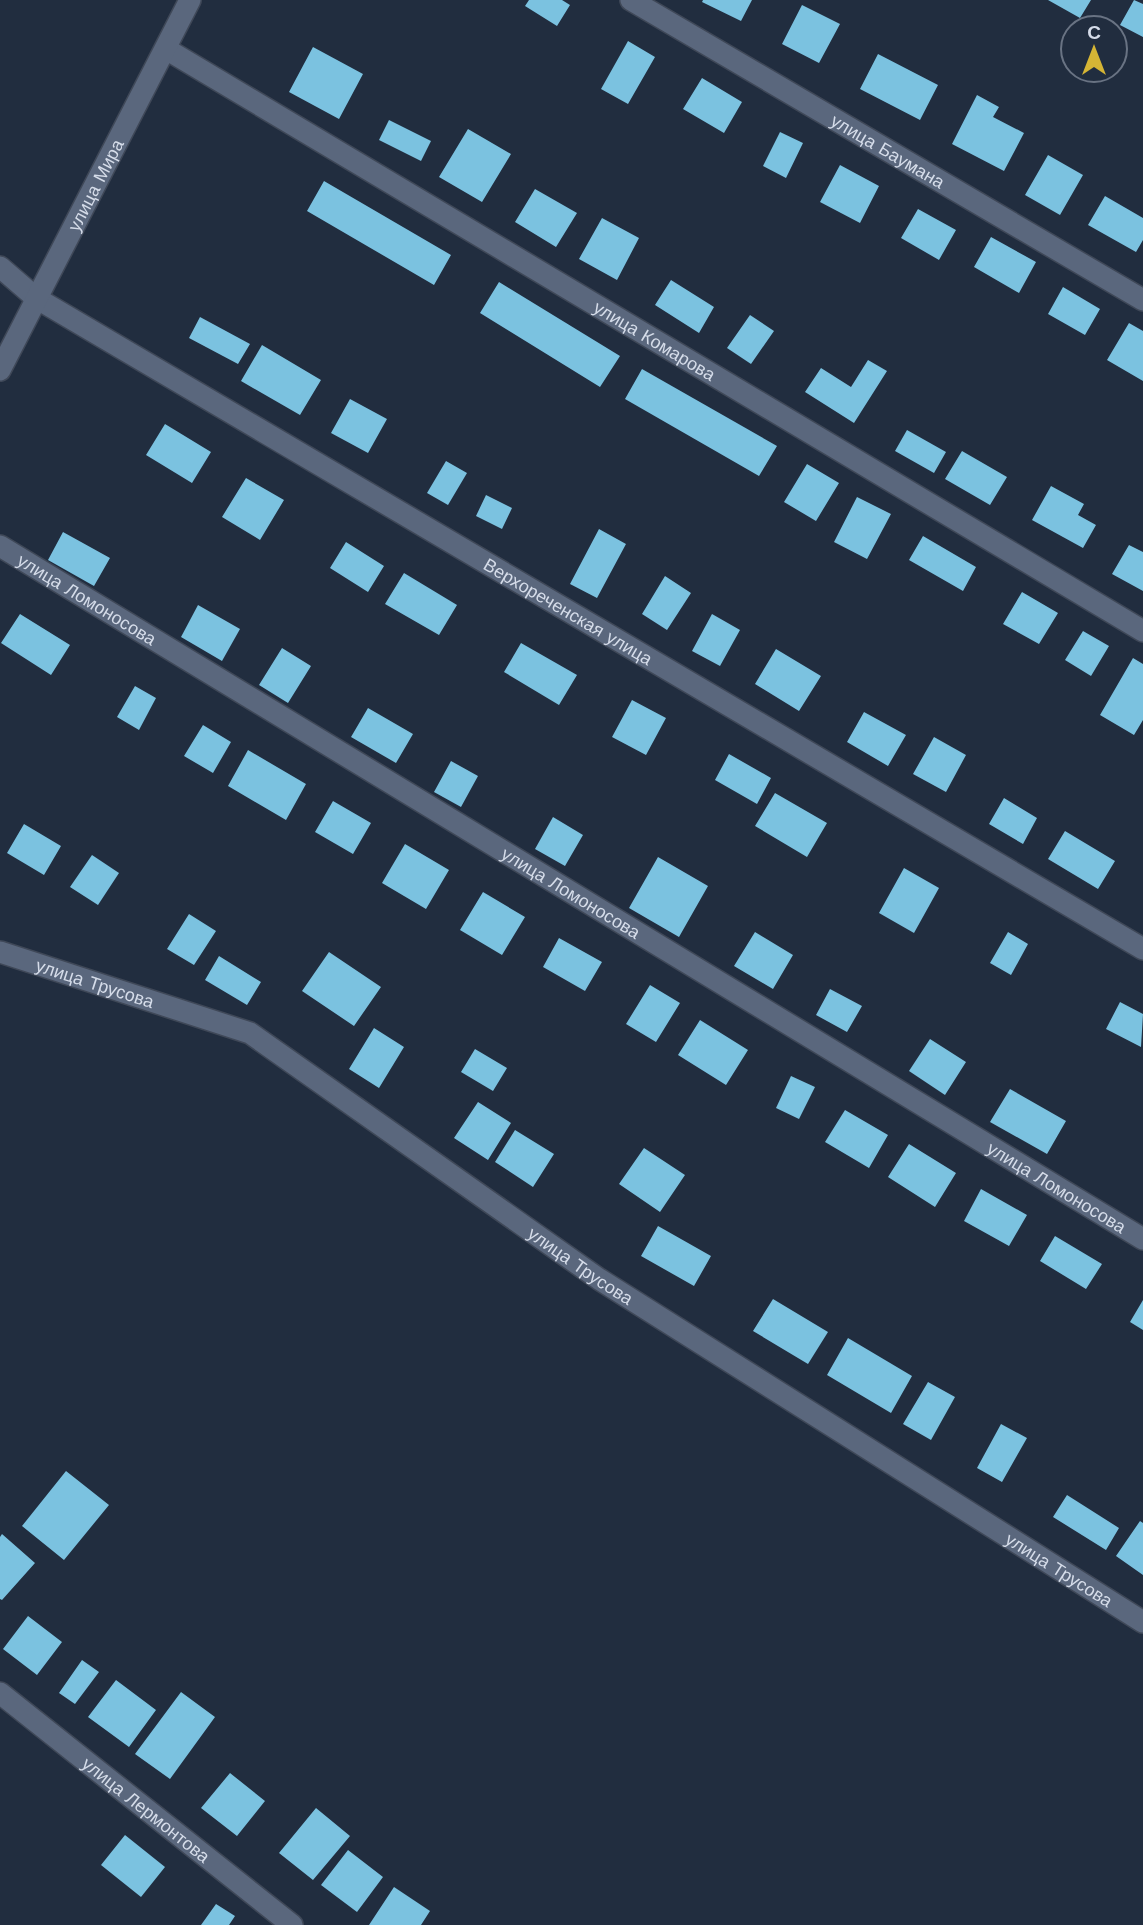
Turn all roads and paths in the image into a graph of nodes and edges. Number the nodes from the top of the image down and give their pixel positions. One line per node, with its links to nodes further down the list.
1 (190, 0): 3 (street, улица Мира)
2 (631, 0): 6 (street, улица Баумана)
3 (166, 49): 5 (street, улица Мира); 9 (street, улица Комарова)
4 (0, 267): 5 (street, Верхореченская улица)
5 (36, 298): 7 (street, улица Мира); 10 (street, Верхореченская улица)
6 (1143, 300)
7 (0, 370)
8 (0, 546): 12 (street, улица Ломоносова)
9 (1143, 631)
10 (1143, 949)
11 (0, 951): 13 (street, улица Трусова)
12 (1143, 1239)
13 (1143, 1622)
14 (0, 1693): 15 (street, улица Лермонтова)
15 (292, 1925)

